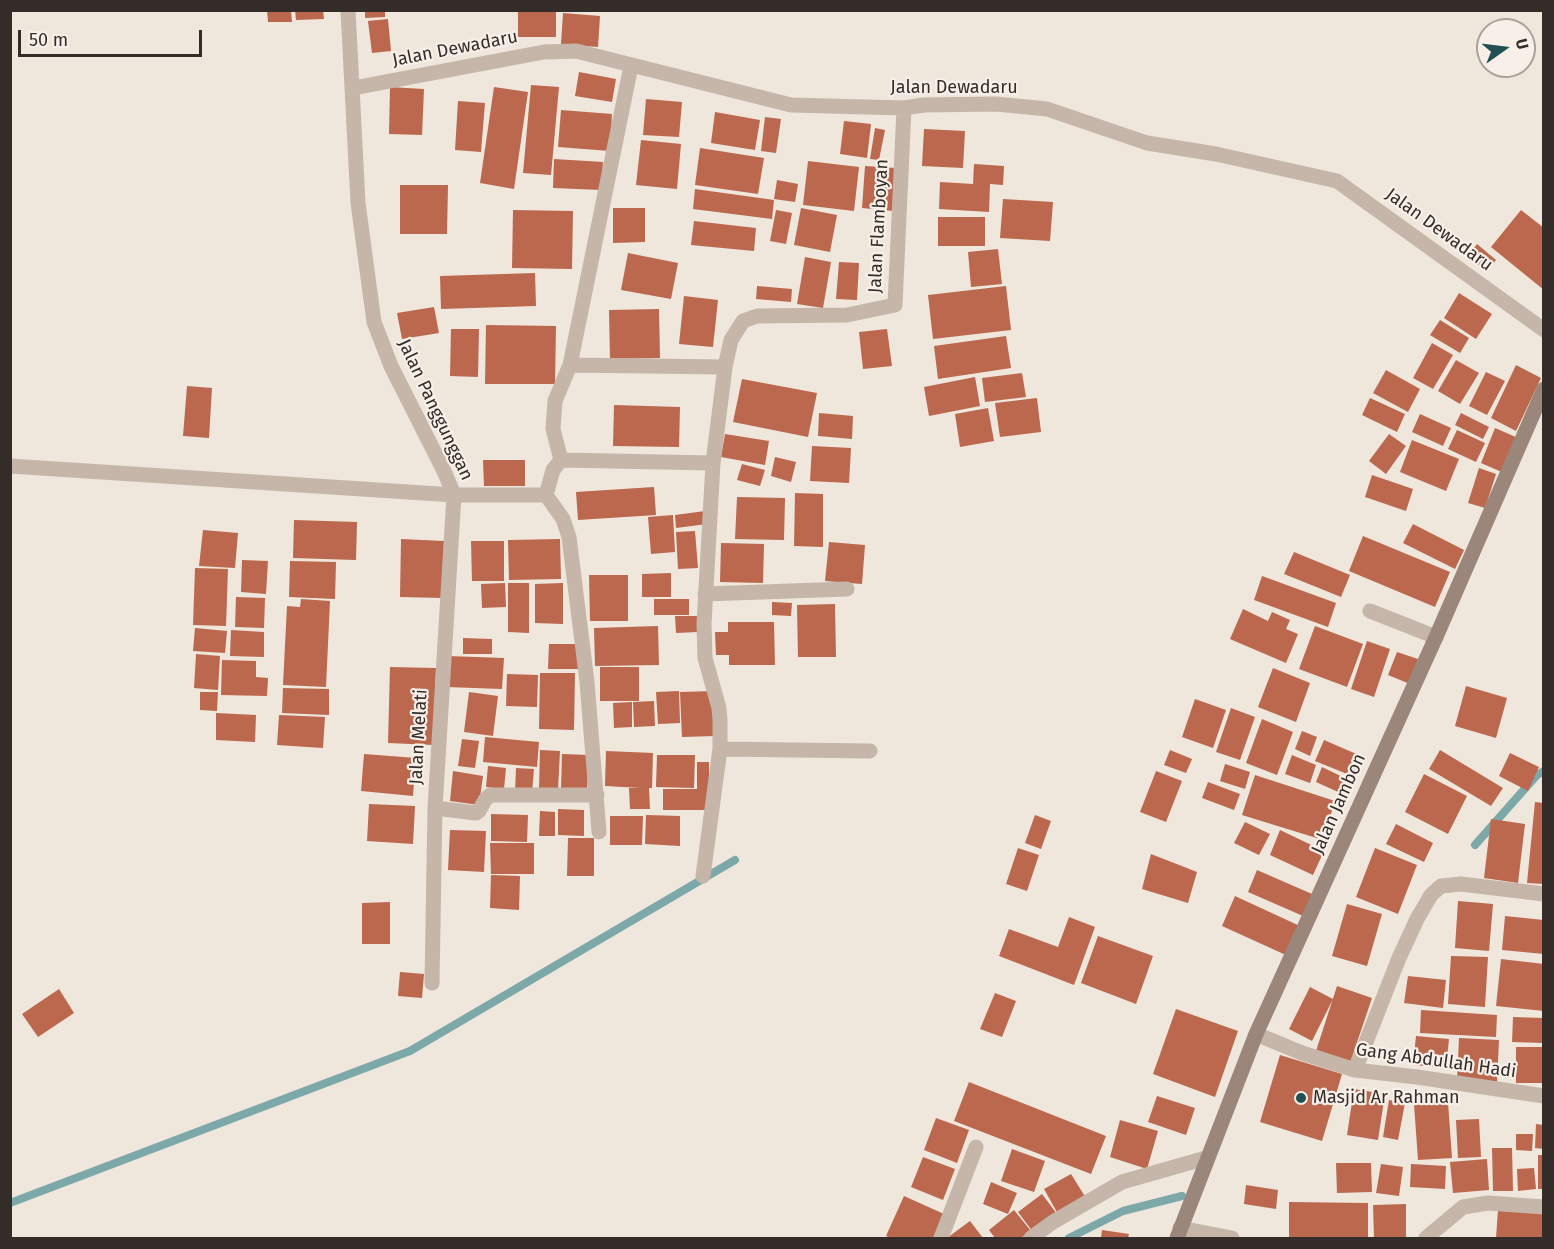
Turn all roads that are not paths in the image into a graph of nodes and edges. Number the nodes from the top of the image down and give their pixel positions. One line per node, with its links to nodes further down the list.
1 (348, 10): 3 (street, Jalan Panggunggan)
2 (631, 66): 3 (street, Jalan Dewadaru); 4 (street, Jalan Dewadaru); 6 (street)
3 (352, 88): 12 (street, Jalan Panggunggan)
4 (904, 108): 5 (street, Jalan Dewadaru); 7 (street, Jalan Flamboyan)
5 (1544, 330)
6 (570, 365): 7 (street); 9 (street)
7 (725, 366): 10 (street, Jalan Flamboyan)
8 (1544, 389): 17 (main road, Jalan Jambon)
9 (561, 460): 10 (street); 13 (street)
10 (713, 463): 15 (street, Jalan Flamboyan)
11 (10, 466): 12 (street, Jalan Panggunggan)
12 (454, 495): 13 (street); 21 (street, Jalan Melati)
13 (546, 495): 20 (street)
14 (847, 589): 15 (street)
15 (705, 594): 18 (street, Jalan Flamboyan)
16 (1370, 611): 17 (street)
17 (1436, 637): 26 (main road, Jalan Jambon)
18 (720, 749): 19 (street); 23 (street, Jalan Flamboyan)
19 (870, 751)
20 (597, 795): 21 (street, Jalan Melati); 22 (street)
21 (435, 808): 25 (street)
22 (599, 832)
23 (703, 876)
24 (1544, 894): 27 (street)
25 (432, 983)
26 (1256, 1034): 27 (street, Gang Abdullah Hadi); 30 (main road, Jalan Jambon)
27 (1355, 1070): 28 (street, Gang Abdullah Hadi)
28 (1544, 1096)
29 (976, 1147): 33 (street)
30 (1206, 1158): 32 (main road, Jalan Jambon); 34 (street)
31 (1544, 1207): 36 (street)
32 (1178, 1233): 35 (street)
33 (941, 1239)
34 (1031, 1239)
35 (1232, 1239)
36 (1426, 1239)

